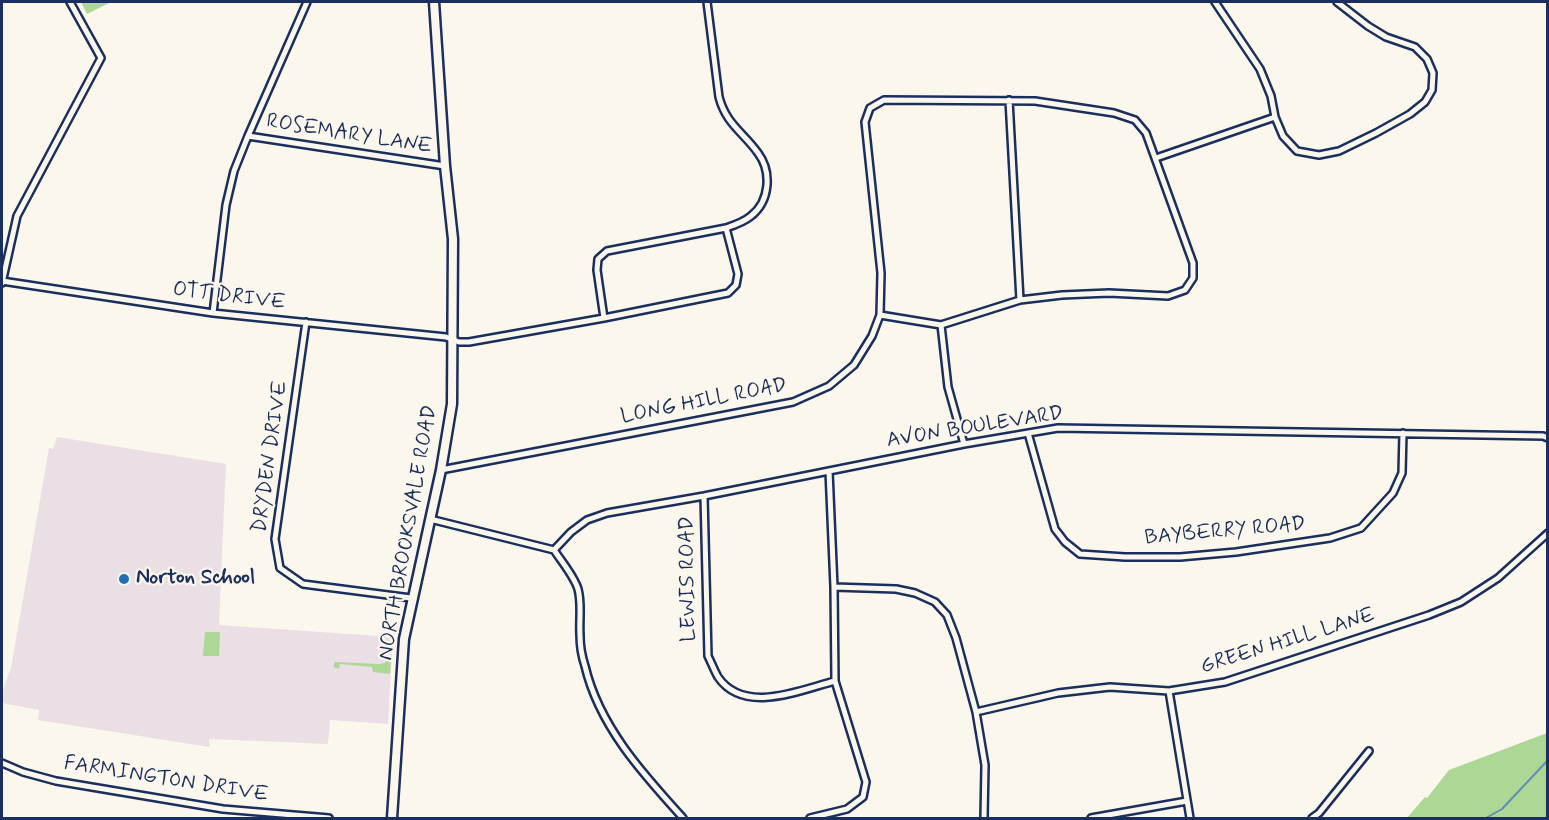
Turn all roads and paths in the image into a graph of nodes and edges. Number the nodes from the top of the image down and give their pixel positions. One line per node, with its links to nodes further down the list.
1 (70, 2): 13 (street)
2 (307, 2): 9 (street)
3 (434, 2): 11 (main road, NORTH BROOKSVALE ROAD)
4 (707, 2): 12 (street)
5 (1215, 2): 8 (street)
6 (1337, 2): 8 (street)
7 (1009, 100): 10 (street); 14 (street); 16 (street)
8 (1275, 117): 10 (street)
9 (248, 136): 11 (street, ROSEMARY LANE); 15 (street)
10 (1156, 158): 14 (street)
11 (445, 166): 20 (main road, NORTH BROOKSVALE ROAD)
12 (726, 228): 17 (street); 17 (street, OTT DRIVE)
13 (2, 282): 15 (street, OTT DRIVE)
14 (1020, 300): 19 (street)
15 (213, 313): 18 (street, OTT DRIVE)
16 (880, 315): 19 (street); 25 (street, LONG HILL ROAD)
17 (604, 318): 20 (street, OTT DRIVE)
18 (306, 322): 20 (street, OTT DRIVE); 32 (street, DRYDEN DRIVE)
19 (941, 325): 24 (street)
20 (453, 340): 25 (main road, NORTH BROOKSVALE ROAD)
21 (1028, 433): 22 (street, AVON BOULEVARD); 22 (street, BAYBERRY ROAD); 24 (street, AVON BOULEVARD)
22 (1402, 434): 23 (street, AVON BOULEVARD)
23 (1548, 438)
24 (964, 444): 26 (street, AVON BOULEVARD)
25 (441, 470): 28 (main road, NORTH BROOKSVALE ROAD)
26 (828, 471): 27 (street, AVON BOULEVARD); 31 (street)
27 (704, 496): 30 (street, AVON BOULEVARD); 33 (street, LEWIS ROAD)
28 (430, 519): 30 (street); 32 (main road, NORTH BROOKSVALE ROAD)
29 (1548, 533): 34 (street, GREEN HILL LANE)
30 (554, 550): 41 (street)
31 (834, 587): 33 (street); 35 (street)
32 (411, 598): 40 (main road, NORTH BROOKSVALE ROAD)
33 (835, 681): 42 (street)
34 (1169, 691): 35 (street, GREEN HILL LANE); 38 (street)
35 (976, 712): 43 (street)
36 (1369, 751): 46 (street)
37 (2, 763): 39 (street, FARMINGTON DRIVE)
38 (1187, 801): 44 (street); 45 (street)
39 (329, 819)
40 (392, 819)
41 (683, 819)
42 (810, 819)
43 (984, 819)
44 (1090, 819)
45 (1190, 819)
46 (1312, 819)

